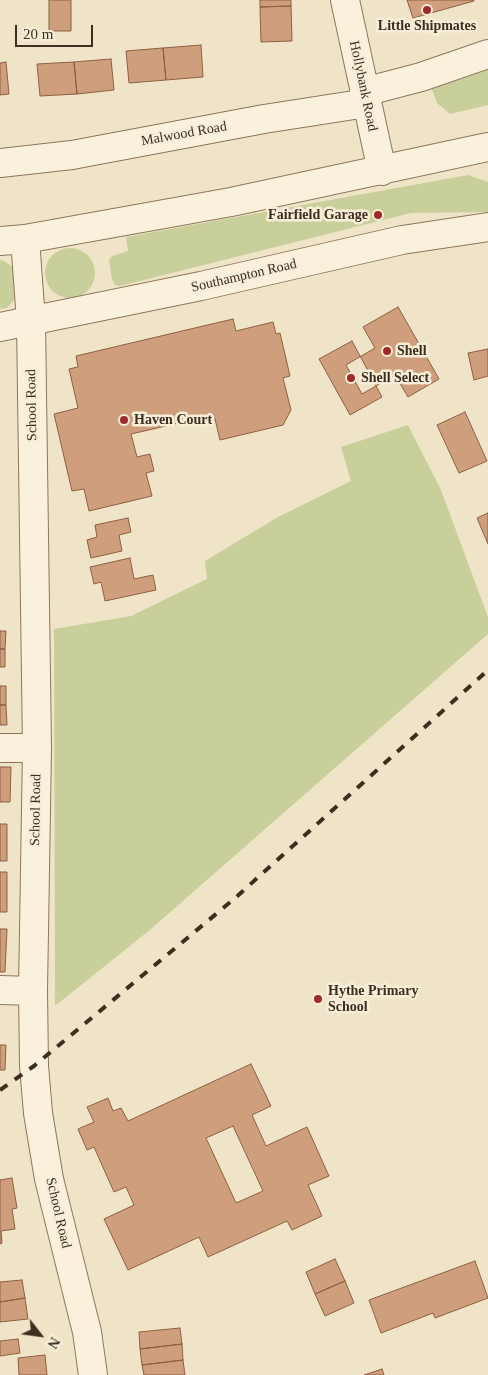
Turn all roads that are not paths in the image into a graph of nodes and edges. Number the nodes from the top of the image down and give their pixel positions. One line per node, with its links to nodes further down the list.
1 (344, 0): 3 (street, Hollybank Road)
2 (488, 54): 3 (street, Malwood Road)
3 (366, 98): 5 (street, Malwood Road); 6 (street, Hollybank Road)
4 (488, 148): 6 (street)
5 (0, 163)
6 (382, 171): 8 (street)
7 (488, 227): 9 (street, Southampton Road)
8 (12, 240): 9 (street, School Road)
9 (31, 321): 10 (street, Southampton Road); 12 (street, School Road)
10 (0, 327)
11 (0, 748): 12 (street)
12 (37, 748): 14 (street, School Road)
13 (0, 990): 14 (street)
14 (33, 991): 15 (street, School Road)
15 (93, 1375)

